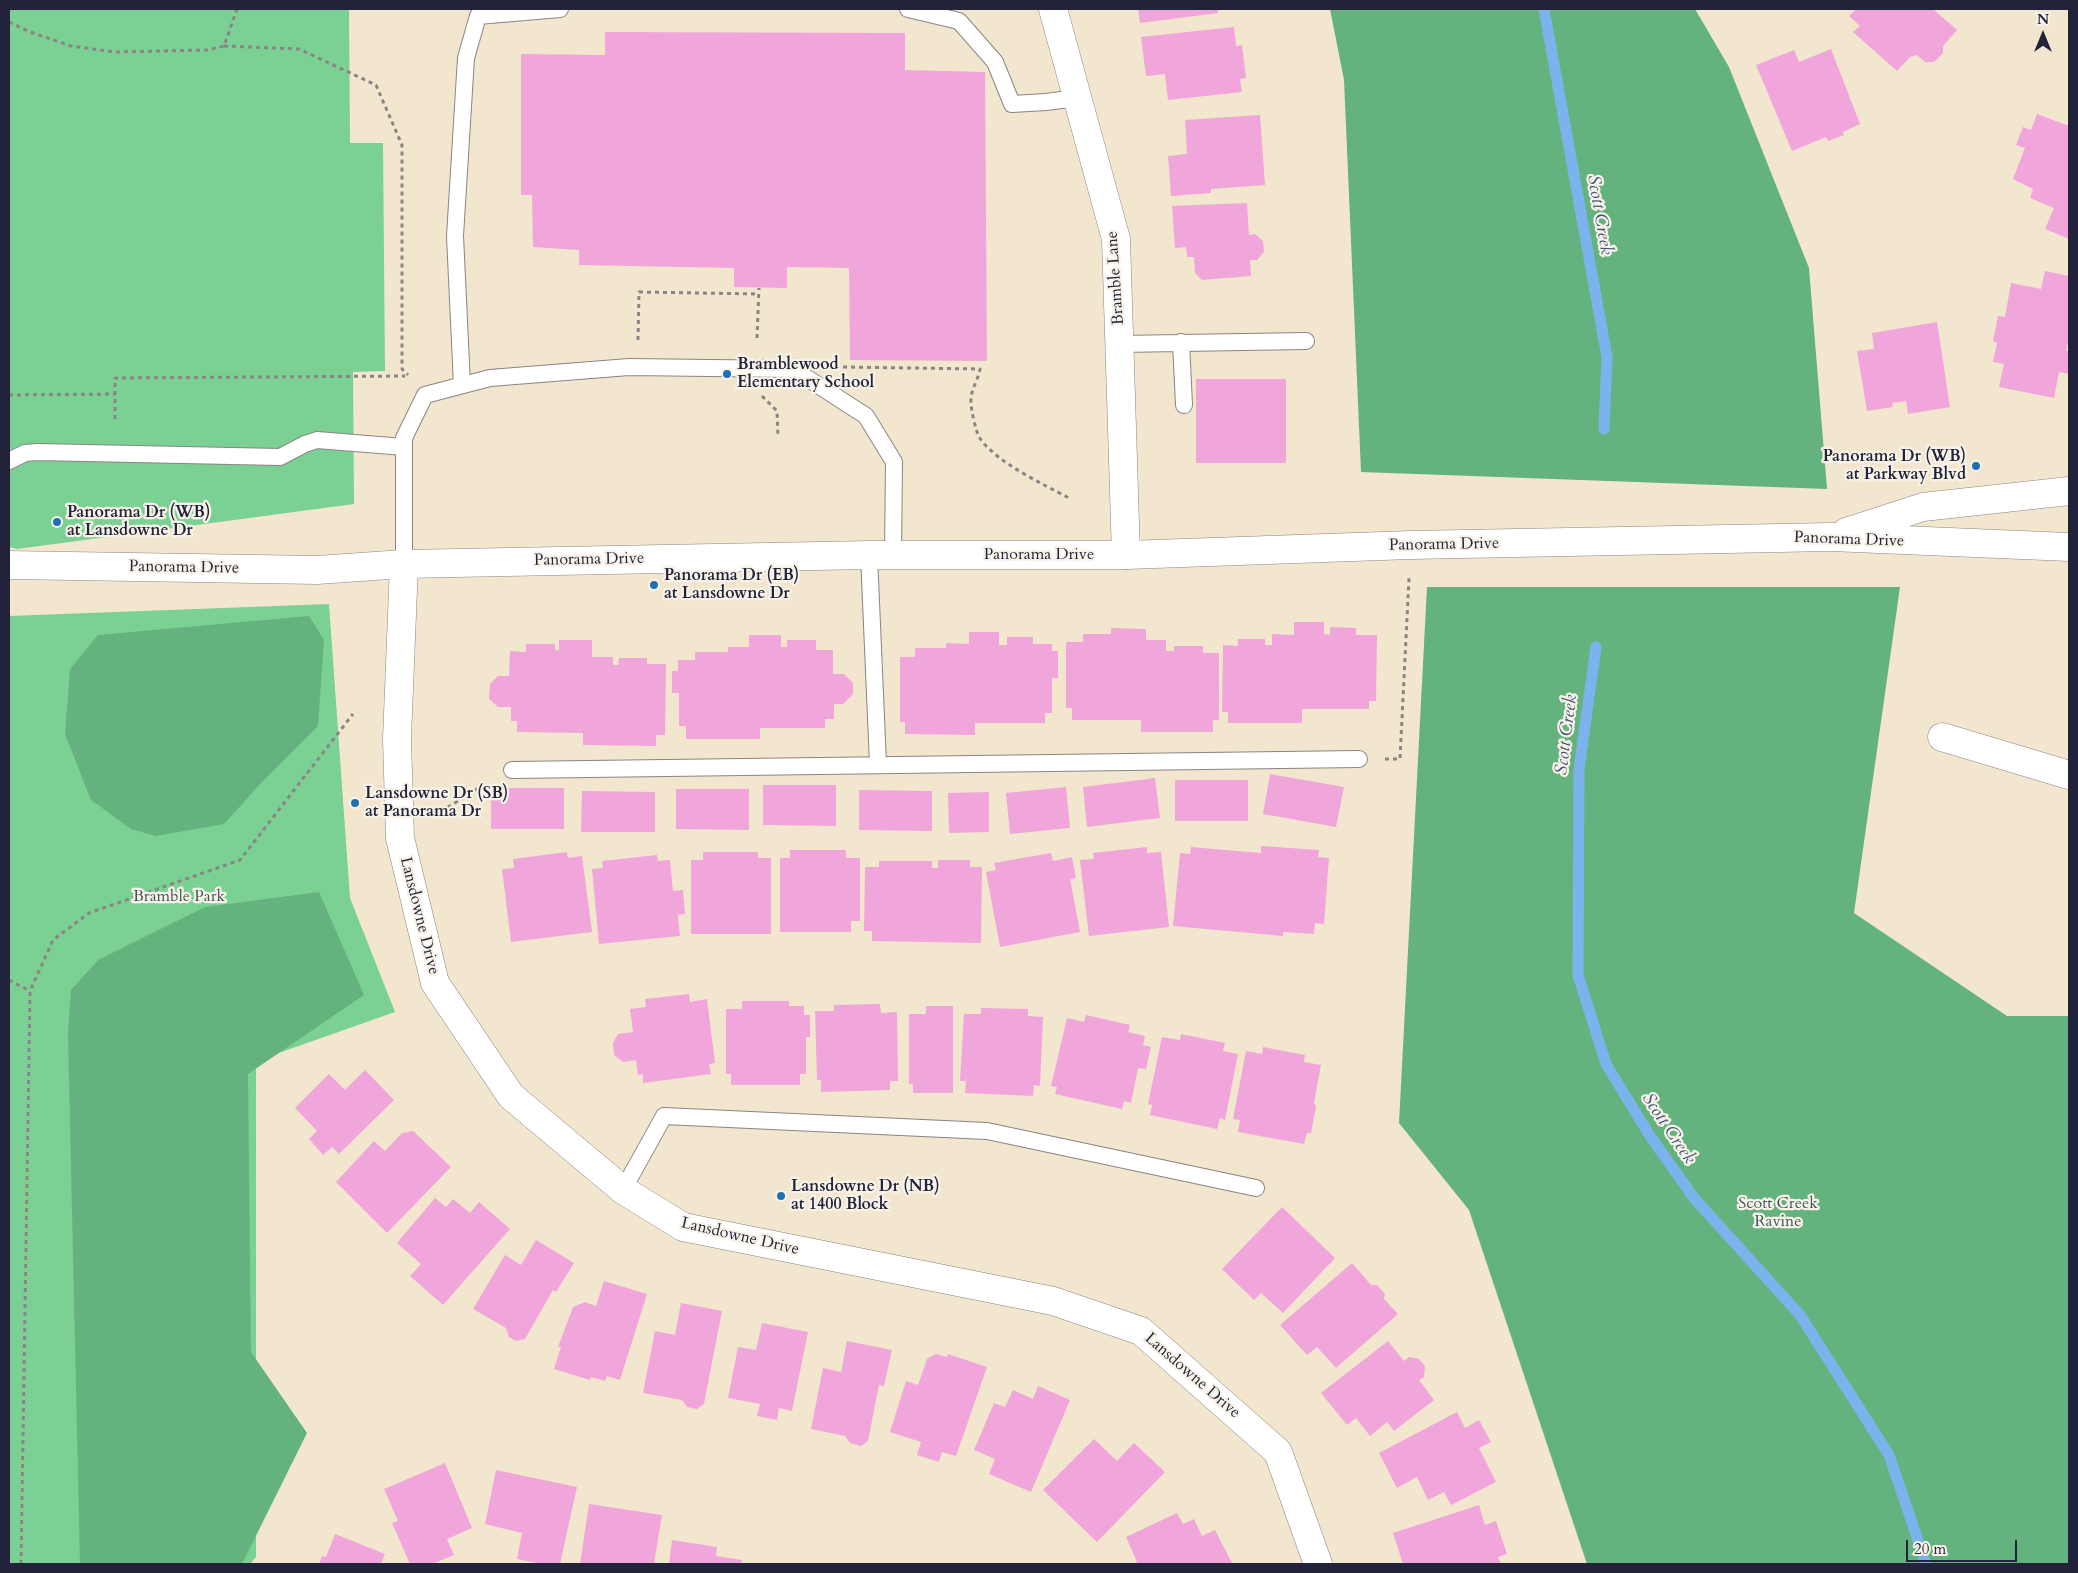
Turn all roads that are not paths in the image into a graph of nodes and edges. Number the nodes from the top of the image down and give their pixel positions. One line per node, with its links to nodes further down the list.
1 (560, 9): 8 (lane)
2 (908, 9): 4 (lane)
3 (1053, 9): 4 (street, Bramble Lane)
4 (1077, 98): 7 (street, Bramble Lane)
5 (1306, 341): 6 (lane)
6 (1181, 342): 7 (lane); 9 (lane)
7 (1120, 344): 16 (street, Bramble Lane)
8 (462, 385): 10 (lane); 15 (lane)
9 (1184, 405)
10 (404, 447): 11 (lane); 17 (lane)
11 (9, 461)
12 (2069, 491): 13 (street)
13 (1831, 537): 14 (street, Panorama Drive); 16 (street, Panorama Drive)
14 (2069, 547)
15 (881, 555): 16 (street, Panorama Drive); 17 (street, Panorama Drive); 21 (lane)
16 (1126, 555)
17 (404, 564): 18 (street, Panorama Drive); 25 (street, Lansdowne Drive)
18 (9, 565)
19 (1942, 737): 23 (street)
20 (1359, 759): 21 (lane)
21 (878, 764): 22 (lane)
22 (512, 770)
23 (2069, 775)
24 (1256, 1188): 25 (lane)
25 (623, 1190): 26 (street, Lansdowne Drive)
26 (1318, 1564)

